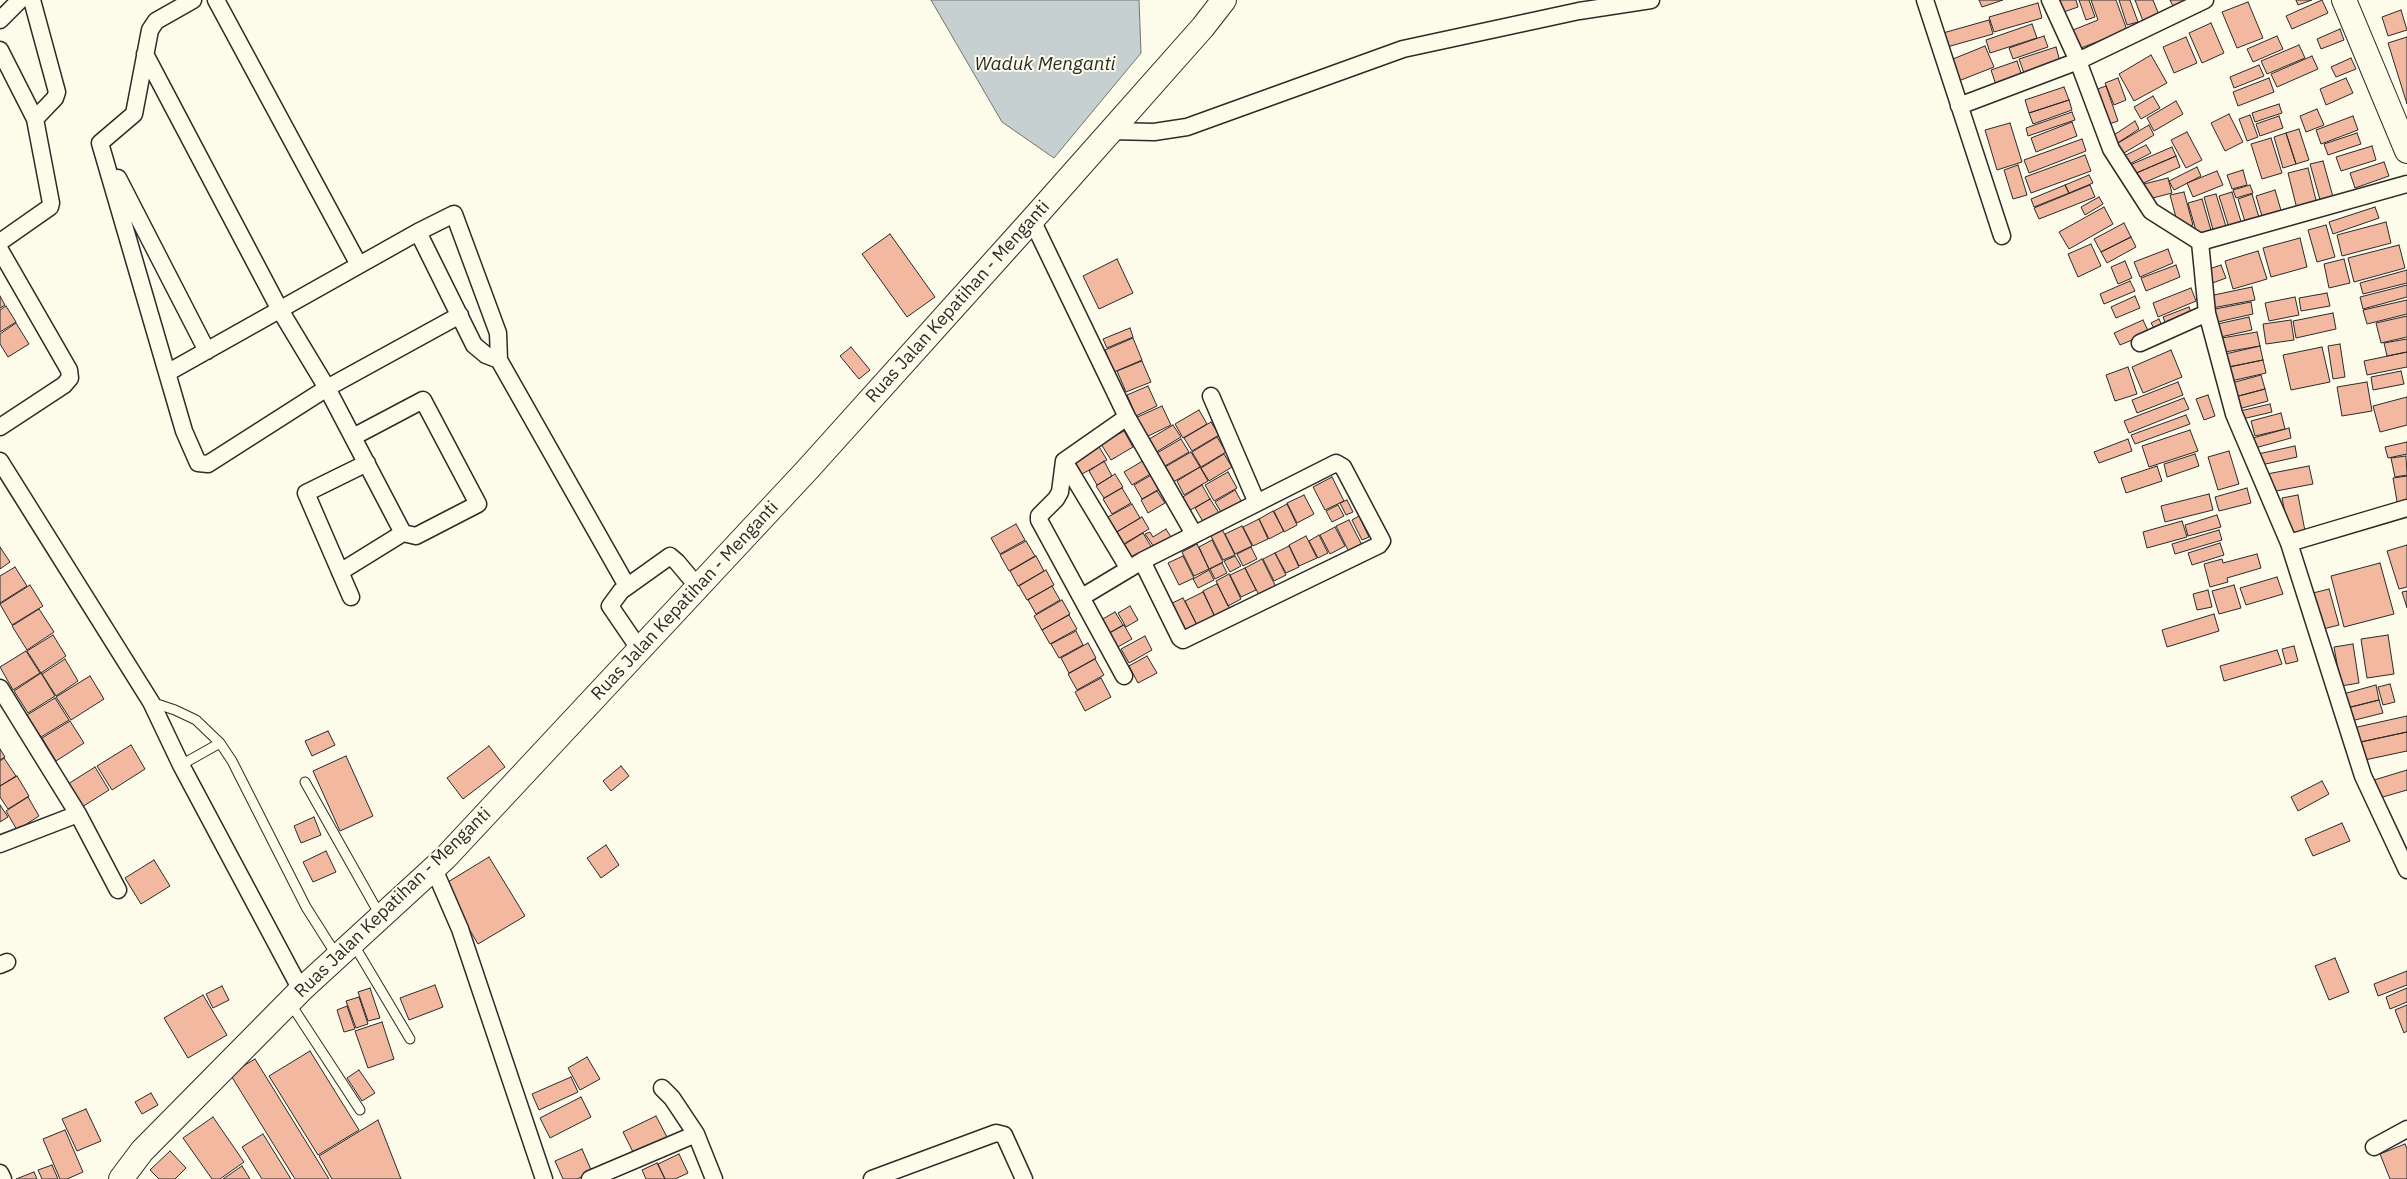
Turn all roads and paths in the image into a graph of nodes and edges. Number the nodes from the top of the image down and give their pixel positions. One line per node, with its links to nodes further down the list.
1 (20, 0): 11 (street)
2 (32, 0): 16 (street)
3 (193, 0): 13 (street)
4 (216, 0): 28 (street)
5 (1224, 0): 18 (main road, Ruas Jalan Kepatihan - Menganti)
6 (1651, 0): 18 (street)
7 (1926, 0): 15 (street)
8 (2050, 0): 14 (street)
9 (2204, 0): 14 (street)
10 (2344, 0): 17 (main road)
11 (0, 20)
12 (0, 50): 16 (street)
13 (145, 54): 19 (street); 29 (street)
14 (2078, 61): 15 (street); 26 (street)
15 (1959, 106): 24 (street)
16 (35, 119): 25 (street)
17 (2402, 120): 20 (main road)
18 (1110, 131): 22 (main road, Ruas Jalan Kepatihan - Menganti)
19 (100, 143): 33 (street); 35 (street)
20 (2407, 151)
21 (2407, 184): 26 (street)
22 (1032, 220): 38 (street); 52 (main road, Ruas Jalan Kepatihan - Menganti)
23 (418, 232): 28 (street); 31 (street); 34 (street)
24 (2002, 236)
25 (0, 242)
26 (2200, 242): 30 (street)
27 (0, 250): 39 (street)
28 (359, 266): 29 (street)
29 (280, 310): 33 (street); 36 (street)
30 (2208, 313): 32 (street); 48 (street)
31 (460, 315): 34 (street); 36 (street)
32 (2140, 343)
33 (207, 351): 35 (street)
34 (499, 360): 51 (street)
35 (167, 373): 36 (street)
36 (328, 388): 40 (street)
37 (1211, 396): 44 (street)
38 (1127, 416): 42 (street); 47 (street)
39 (0, 427)
40 (353, 437): 43 (street); 46 (street)
41 (0, 461): 58 (street)
42 (1064, 461): 49 (street); 54 (street)
43 (367, 463): 46 (street); 50 (street)
44 (1257, 503): 47 (street); 49 (street)
45 (2407, 508): 48 (street)
46 (403, 534): 50 (street)
47 (1194, 534): 49 (street)
48 (2290, 543): 65 (street)
49 (1136, 565): 54 (street)
50 (340, 572): 53 (street)
51 (627, 586): 52 (street); 55 (street)
52 (698, 587): 55 (main road, Ruas Jalan Kepatihan - Menganti)
53 (351, 597)
54 (1082, 597): 56 (street)
55 (640, 650): 64 (main road, Ruas Jalan Kepatihan - Menganti)
56 (1124, 676)
57 (0, 688): 62 (street)
58 (151, 702): 59 (lane); 60 (street)
59 (220, 743): 60 (lane); 68 (lane)
60 (181, 765): 69 (street)
61 (305, 782): 67 (lane)
62 (78, 814): 63 (street); 66 (street)
63 (0, 844)
64 (434, 869): 67 (main road, Ruas Jalan Kepatihan - Menganti); 79 (street)
65 (2407, 870)
66 (118, 890)
67 (381, 918): 68 (main road, Ruas Jalan Kepatihan - Menganti)
68 (346, 950): 69 (main road, Ruas Jalan Kepatihan - Menganti); 70 (lane)
69 (295, 996): 72 (lane); 78 (main road, Ruas Jalan Kepatihan - Menganti)
70 (410, 1039)
71 (662, 1088): 74 (street)
72 (360, 1110)
73 (2407, 1130): 75 (street)
74 (696, 1134): 80 (street); 81 (street)
75 (2374, 1147)
76 (0, 1173): 77 (street)
77 (3, 1179)
78 (121, 1179)
79 (544, 1179)
80 (590, 1179)
81 (714, 1179)
82 (872, 1179): 83 (street)
83 (1024, 1179)

